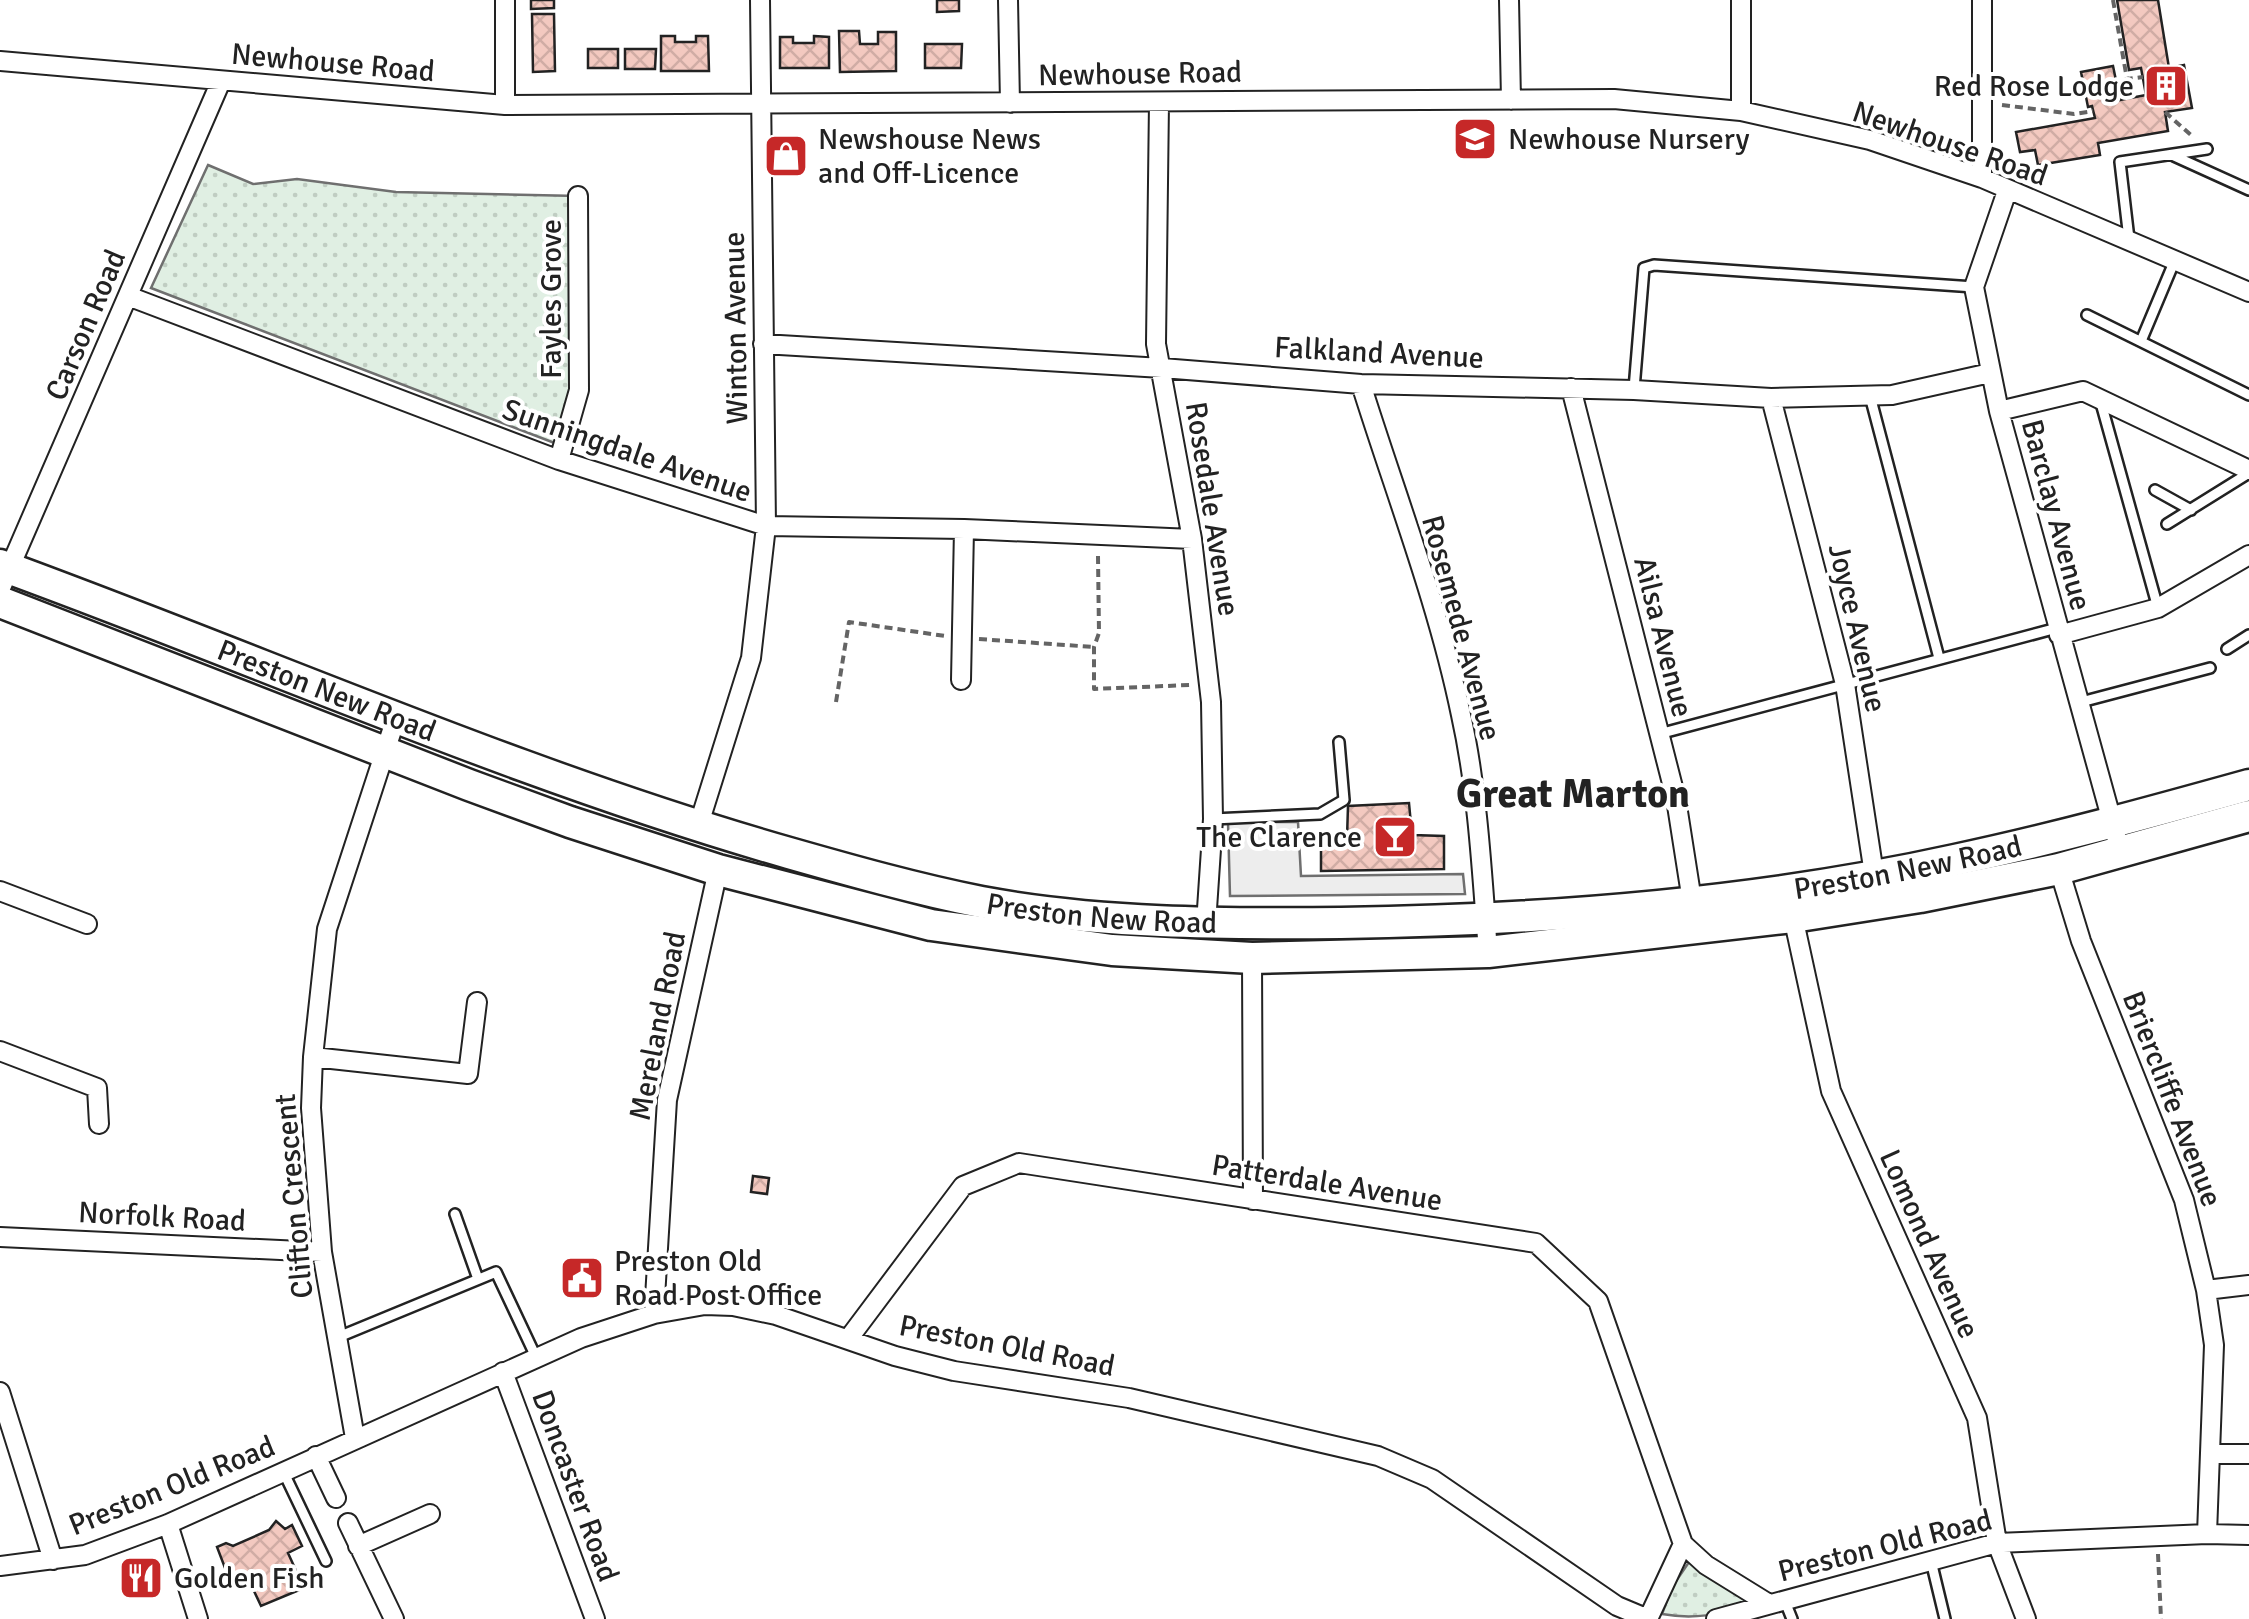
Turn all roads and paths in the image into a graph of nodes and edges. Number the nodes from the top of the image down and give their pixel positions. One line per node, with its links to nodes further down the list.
1 (504, 0): 16 (street)
2 (760, 0): 14 (street, Winton Avenue)
3 (1008, 0): 12 (street)
4 (1509, 0): 11 (street)
5 (1741, 0): 17 (street)
6 (1982, 0): 15 (street)
7 (2113, 0): 9 (path)
8 (0, 61): 10 (street, Newhouse Road)
9 (2143, 77)
10 (222, 81): 16 (street, Newhouse Road); 30 (street, Carson Road)
11 (1511, 100): 13 (street, Newhouse Road); 17 (street, Newhouse Road)
12 (1010, 102): 13 (street, Newhouse Road); 14 (street, Newhouse Road)
13 (1159, 102): 34 (street, Rosedale Avenue)
14 (762, 103): 16 (street, Newhouse Road); 33 (street, Winton Avenue)
15 (1982, 103): 18 (path); 22 (street)
16 (505, 105)
17 (1741, 111): 22 (street, Newhouse Road)
18 (2093, 111)
19 (2165, 112): 20 (path)
20 (2207, 150): 21 (lane)
21 (2172, 154): 23 (lane); 26 (lane)
22 (1982, 178): 24 (street, Newhouse Road)
23 (2249, 190)
24 (2007, 191): 26 (street, Newhouse Road); 28 (street, Barclay Avenue)
25 (578, 196): 44 (street, Fayles Grove)
26 (2129, 240): 27 (street, Newhouse Road)
27 (2175, 260): 29 (street, Newhouse Road); 32 (lane)
28 (1974, 287): 35 (street, Barclay Avenue); 38 (lane)
29 (2249, 292)
30 (128, 296): 44 (street, Sunningdale Avenue); 54 (street, Carson Road)
31 (2087, 314): 32 (lane)
32 (2140, 341): 39 (lane)
33 (764, 344): 34 (street, Falkland Avenue); 49 (street, Winton Avenue)
34 (1162, 368): 36 (street, Falkland Avenue); 52 (street, Rosedale Avenue)
35 (1990, 373): 40 (street, Falkland Avenue); 43 (street, Barclay Avenue)
36 (1360, 384): 37 (street, Falkland Avenue); 85 (street, Rosemede Avenue)
37 (1570, 388): 38 (street, Falkland Avenue); 70 (street, Ailsa Avenue)
38 (1634, 390): 41 (street, Falkland Avenue)
39 (2249, 395)
40 (1870, 396): 41 (street, Falkland Avenue); 62 (lane)
41 (1771, 398): 66 (street, Joyce Avenue)
42 (2100, 399): 43 (street); 45 (street); 56 (lane)
43 (2000, 411): 57 (street, Barclay Avenue)
44 (559, 460): 49 (street, Sunningdale Avenue)
45 (2249, 471): 47 (lane)
46 (2155, 490): 47 (lane)
47 (2191, 510): 48 (lane)
48 (2168, 524)
49 (766, 526): 50 (street, Sunningdale Avenue); 77 (street, Winton Avenue)
50 (964, 529): 51 (street, Sunningdale Avenue); 59 (street)
51 (1098, 534): 52 (street, Sunningdale Avenue); 60 (path)
52 (1192, 539): 65 (street, Rosedale Avenue)
53 (2249, 555): 56 (street)
54 (3, 574): 69 (highway, Preston New Road)
55 (0, 602): 72 (highway, Preston New Road)
56 (2158, 608): 57 (street)
57 (2058, 631): 62 (lane); 68 (street, Barclay Avenue)
58 (2249, 635): 61 (lane)
59 (962, 638): 60 (path); 64 (street); 67 (path)
60 (1094, 646): 65 (path)
61 (2227, 649)
62 (1939, 658): 66 (lane)
63 (2210, 668): 68 (lane)
64 (961, 680)
65 (1209, 684): 75 (street, Rosedale Avenue)
66 (1845, 684): 70 (lane); 81 (street, Joyce Avenue)
67 (836, 702)
68 (2078, 703): 76 (street, Barclay Avenue)
69 (396, 718): 72 (street, Clifton Crescent); 77 (highway, Preston New Road)
70 (1659, 734): 83 (street, Ailsa Avenue)
71 (1339, 742): 75 (lane)
72 (384, 752): 80 (highway, Preston New Road); 92 (street, Clifton Crescent)
73 (2249, 785): 76 (highway, Preston New Road)
74 (2249, 816): 78 (highway, Preston New Road)
75 (1213, 819): 87 (street, Rosedale Avenue)
76 (2112, 823): 78 (street, Barclay Avenue); 81 (highway, Preston New Road)
77 (698, 827): 87 (highway, Preston New Road)
78 (2121, 854): 79 (highway, Preston New Road)
79 (2059, 869): 84 (highway, Preston New Road); 100 (street, Briercliffe Avenue)
80 (718, 870): 89 (highway, Preston New Road); 101 (street, Mereland Road)
81 (1874, 874): 84 (highway, Preston New Road)
82 (0, 891): 86 (street)
83 (1692, 900): 84 (highway, Preston New Road); 85 (highway, Preston New Road)
84 (1790, 902): 88 (highway, Preston New Road); 119 (street, Lomond Avenue)
85 (1486, 921): 87 (highway, Preston New Road); 88 (street, Rosemede Avenue)
86 (87, 924)
87 (1206, 924)
88 (1488, 952): 89 (highway, Preston New Road)
89 (1252, 958): 94 (street)
90 (476, 1002): 92 (street)
91 (0, 1052): 93 (street)
92 (313, 1058): 97 (street, Clifton Crescent)
93 (99, 1124)
94 (1253, 1200): 103 (street, Patterdale Avenue); 120 (street, Patterdale Avenue)
95 (455, 1214): 98 (lane)
96 (0, 1237): 97 (street, Norfolk Road)
97 (322, 1252): 102 (street, Clifton Crescent)
98 (478, 1278): 102 (lane); 104 (lane)
99 (2249, 1285): 100 (street)
100 (2206, 1290): 108 (street, Briercliffe Avenue)
101 (654, 1314): 103 (street, Preston Old Road); 104 (street, Preston Old Road)
102 (336, 1338): 107 (street, Clifton Crescent)
103 (849, 1338): 130 (street, Preston Old Road)
104 (536, 1357): 105 (street, Preston Old Road)
105 (503, 1372): 107 (street, Preston Old Road); 129 (street, Doncaster Road)
106 (0, 1392): 122 (street)
107 (355, 1438): 110 (street, Preston Old Road)
108 (2211, 1454): 109 (street); 116 (street, Briercliffe Avenue)
109 (2249, 1454)
110 (316, 1456): 111 (street, Preston Old Road); 112 (street)
111 (283, 1471): 115 (street, Preston Old Road); 123 (lane)
112 (336, 1498)
113 (430, 1514): 121 (street)
114 (348, 1523): 121 (street)
115 (168, 1524): 122 (street, Preston Old Road); 127 (street)
116 (2207, 1534): 117 (street, Preston Old Road); 118 (street, Preston Old Road)
117 (2249, 1535)
118 (2156, 1536): 119 (street, Preston Old Road); 135 (path)
119 (1997, 1543): 124 (street, Preston Old Road); 134 (street, Lomond Avenue)
120 (1683, 1544): 126 (street); 130 (street)
121 (358, 1546): 128 (street)
122 (53, 1560): 125 (street, Preston Old Road)
123 (326, 1561)
124 (1931, 1561): 126 (street, Preston Old Road); 133 (lane)
125 (0, 1566)
126 (1777, 1602): 131 (street, Preston Old Road); 132 (lane)
127 (198, 1619)
128 (394, 1619)
129 (596, 1619)
130 (1648, 1619)
131 (1716, 1619)
132 (1792, 1619)
133 (1945, 1619)
134 (2026, 1619)
135 (2161, 1619)

